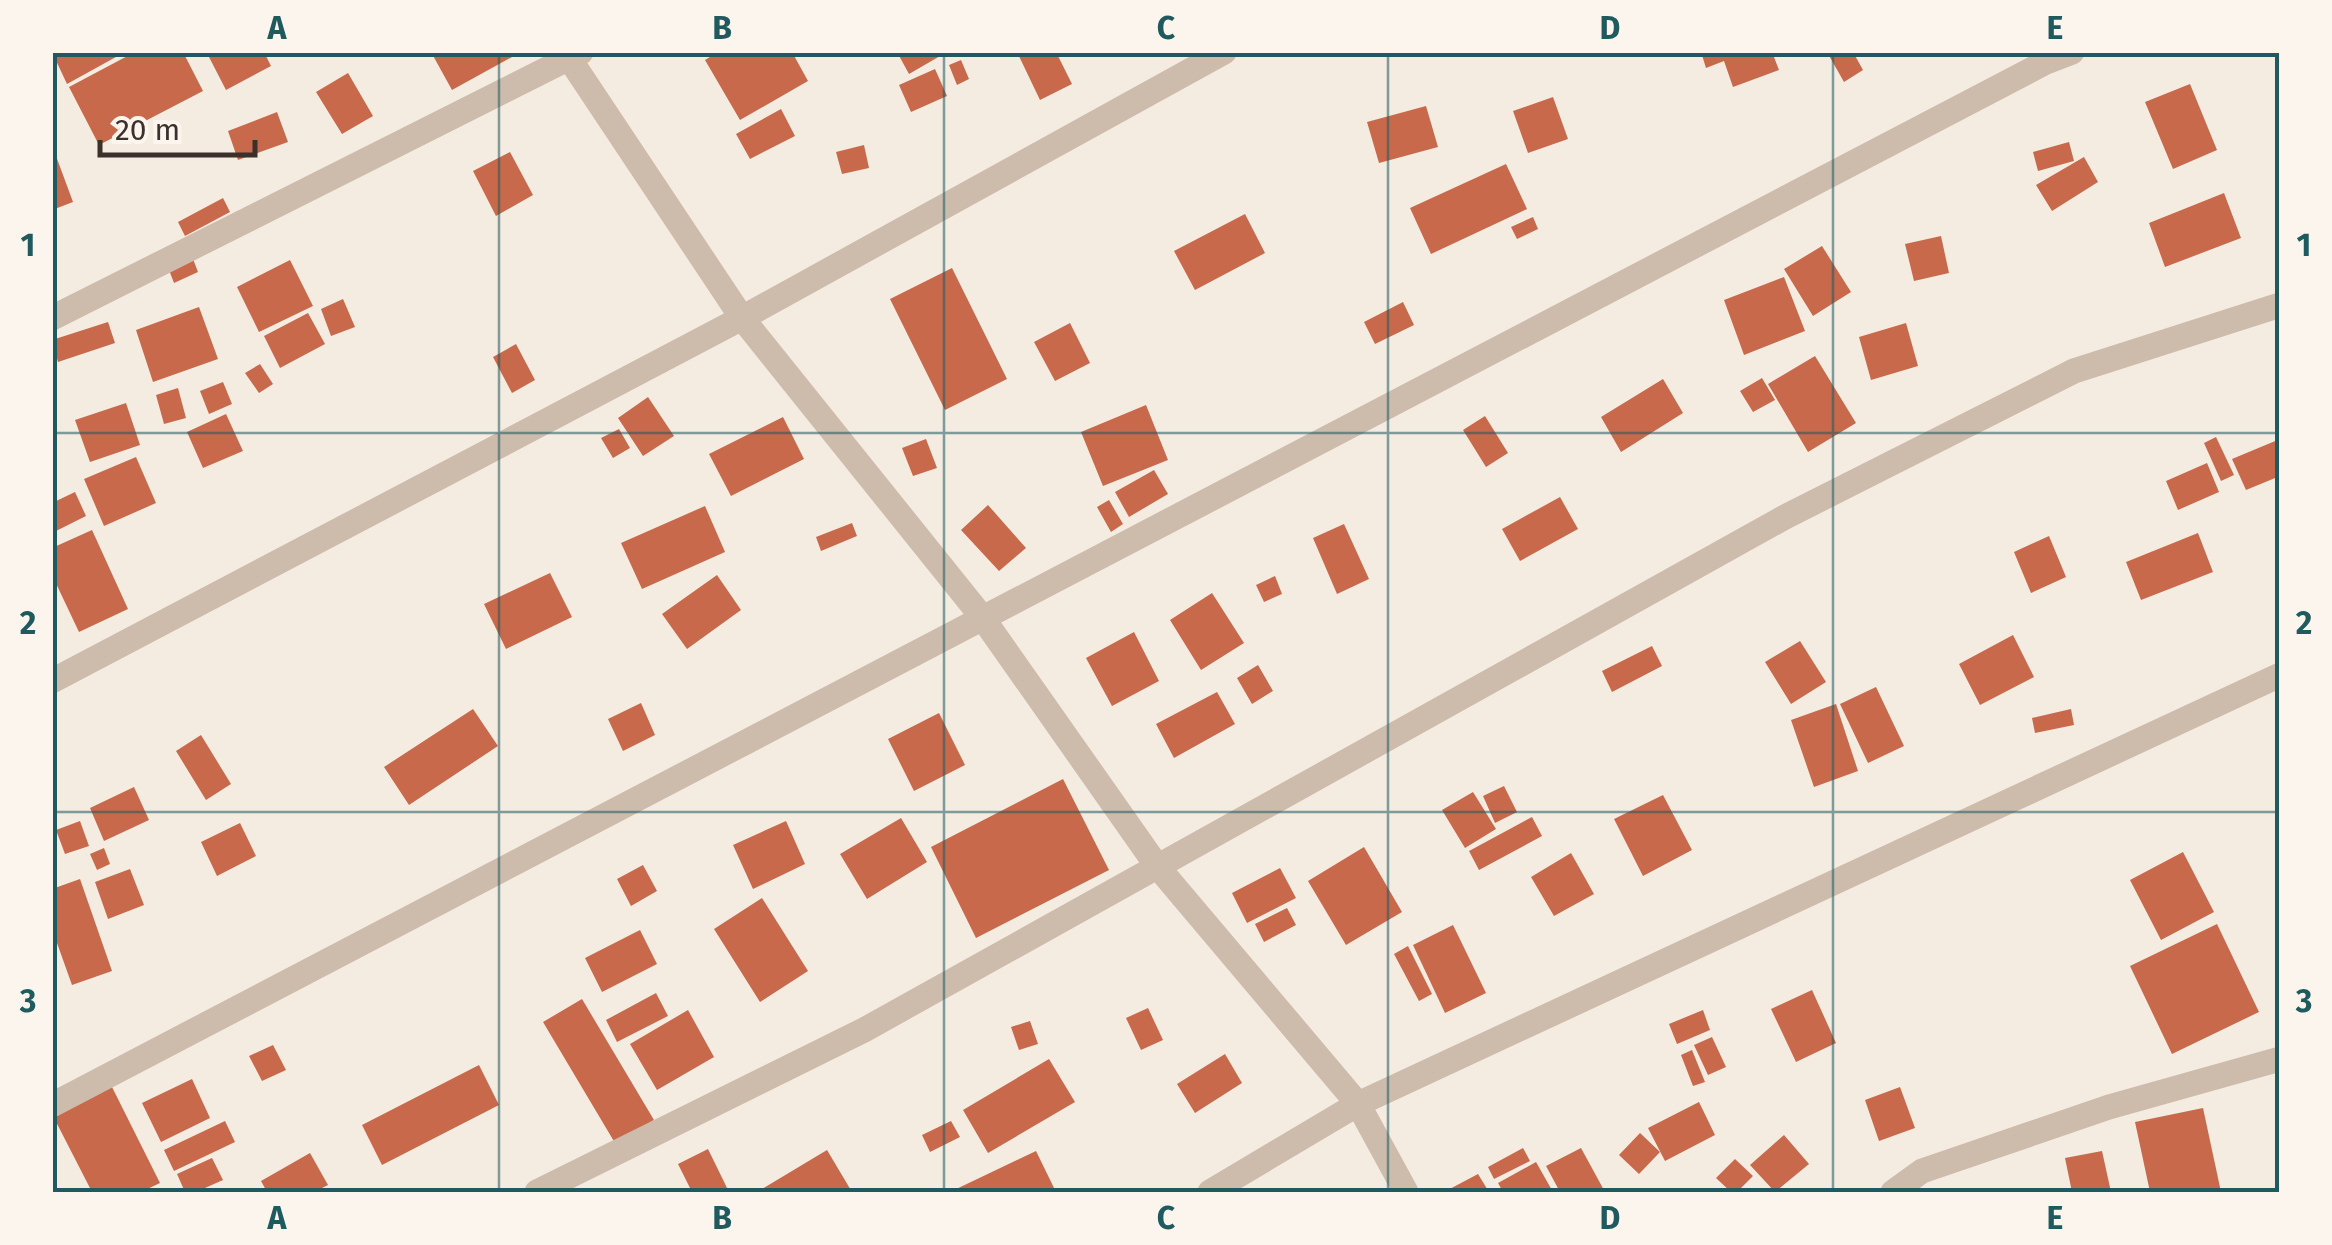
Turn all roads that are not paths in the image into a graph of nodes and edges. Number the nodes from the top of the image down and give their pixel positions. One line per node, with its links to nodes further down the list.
1 (1224, 52): 7 (street)
2 (2072, 52): 4 (street)
3 (572, 55): 6 (street); 7 (street)
4 (2043, 57): 8 (street)
5 (2280, 305): 11 (street)
6 (52, 318)
7 (742, 318): 8 (street); 10 (street)
8 (982, 617): 11 (street); 14 (street)
9 (2280, 675): 13 (street)
10 (52, 681)
11 (1157, 866): 13 (street); 15 (street)
12 (2280, 1060): 18 (street)
13 (1358, 1104): 16 (street); 17 (street)
14 (52, 1105)
15 (537, 1192)
16 (1210, 1192)
17 (1406, 1192)
18 (1892, 1192)

